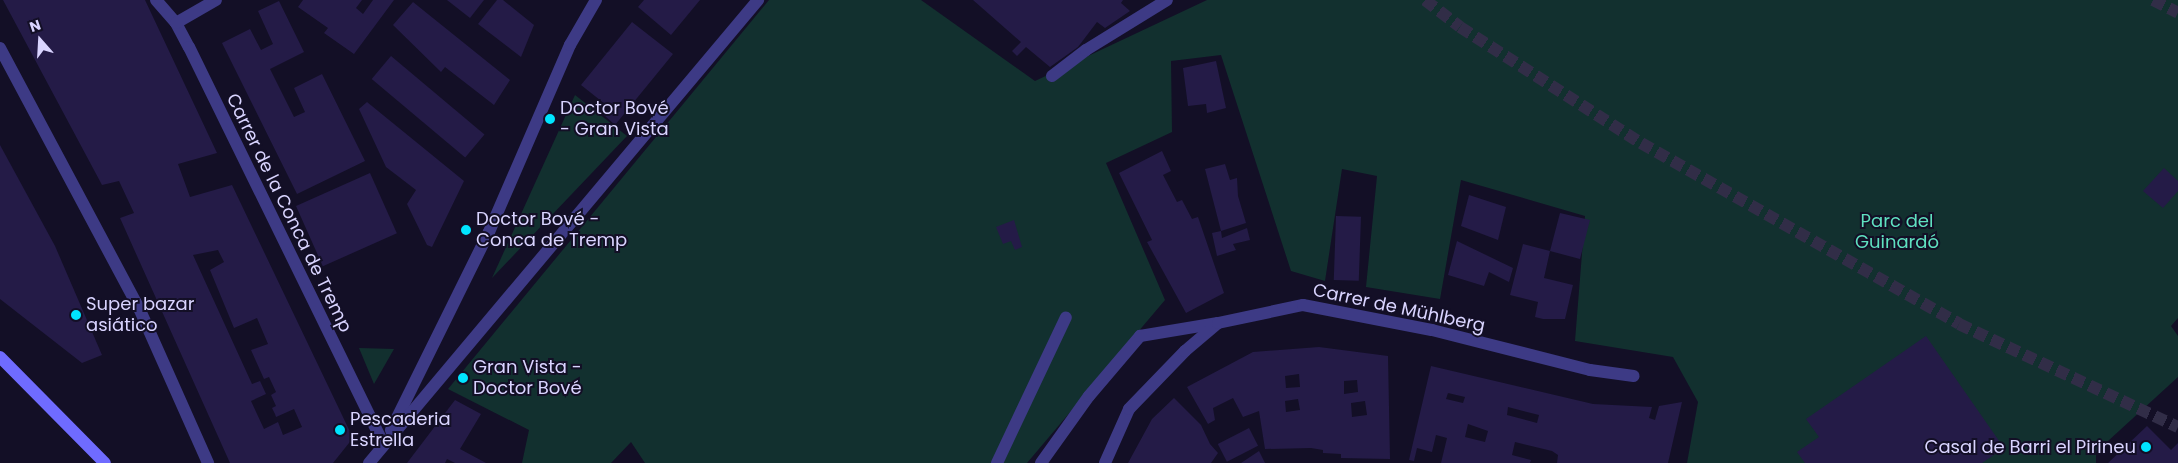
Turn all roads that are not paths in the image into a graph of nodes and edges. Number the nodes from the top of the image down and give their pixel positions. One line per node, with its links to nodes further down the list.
1 (156, 0): 6 (street, Carrer de la Conca de Tremp)
2 (216, 0): 6 (street)
3 (596, 0): 13 (street)
4 (758, 0): 13 (street)
5 (1168, 0): 8 (street)
6 (176, 23): 13 (street, Carrer de la Conca de Tremp)
7 (0, 48): 15 (street)
8 (1052, 76)
9 (1066, 317): 17 (street)
10 (1218, 323): 12 (street, Carrer de Mühlberg); 18 (street); 19 (street, Carrer de Mühlberg)
11 (0, 357): 14 (street)
12 (1634, 376)
13 (384, 445): 16 (street)
14 (105, 463)
15 (208, 463)
16 (369, 463)
17 (997, 463)
18 (1041, 463)
19 (1105, 463)

